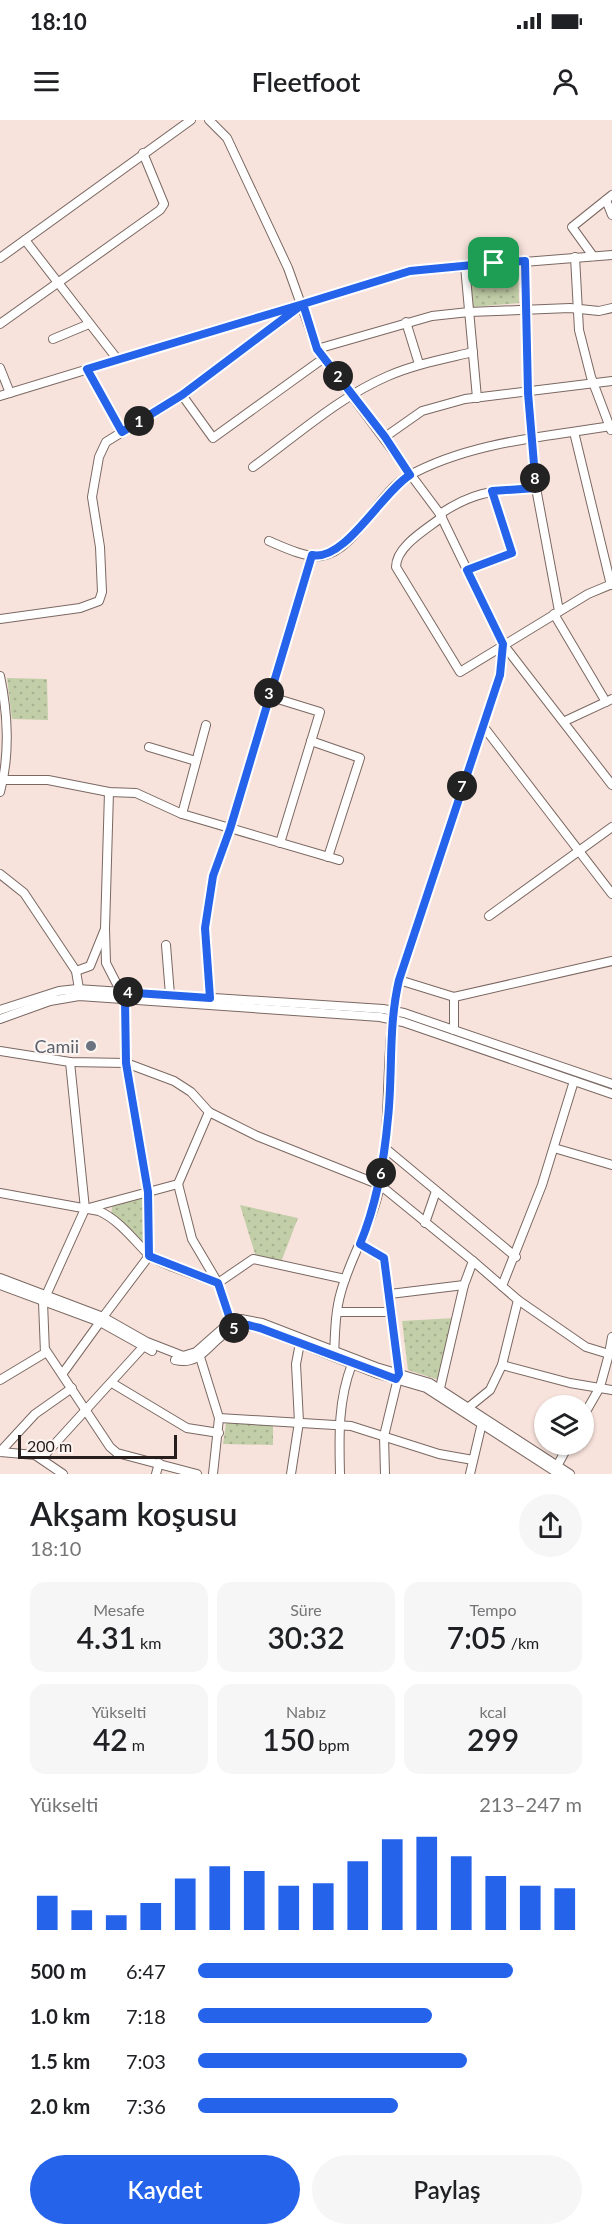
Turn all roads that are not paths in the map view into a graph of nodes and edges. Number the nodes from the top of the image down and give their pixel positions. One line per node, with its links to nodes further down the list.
1 (191, 120): 3 (street)
2 (208, 120): 14 (street)
3 (143, 153): 6 (street); 13 (street)
4 (609, 197): 5 (street); 8 (street)
5 (612, 214)
6 (25, 240): 10 (street); 13 (street)
7 (612, 255): 8 (street)
8 (593, 256): 9 (street)
9 (575, 257): 11 (street); 17 (street)
10 (0, 258)
11 (525, 261): 12 (street); 16 (street)
12 (465, 266): 14 (street); 18 (street)
13 (57, 282): 20 (street); 21 (street)
14 (303, 304): 23 (street); 26 (street); 34 (street)
15 (612, 308): 17 (street)
16 (526, 309): 17 (street); 18 (street); 33 (street)
17 (577, 311): 31 (street)
18 (469, 312): 19 (street); 24 (street)
19 (406, 322): 23 (street); 27 (street)
20 (0, 324)
21 (89, 324): 22 (street); 26 (street)
22 (54, 339)
23 (317, 349): 25 (street)
24 (473, 352): 27 (street); 37 (street)
25 (324, 358): 34 (street); 36 (street)
26 (118, 360): 29 (street)
27 (419, 364): 36 (street)
28 (0, 368): 32 (street)
29 (87, 369): 32 (street); 39 (street)
30 (612, 381): 31 (street)
31 (593, 382): 33 (street); 38 (street)
32 (10, 393): 35 (street)
33 (528, 393): 37 (street); 42 (street)
34 (182, 395): 39 (street)
35 (0, 396)
36 (352, 396): 41 (street); 43 (street)
37 (477, 398): 41 (street)
38 (611, 428): 40 (street)
39 (122, 432): 53 (street)
40 (574, 432): 42 (street); 51 (street)
41 (385, 437): 44 (street)
42 (533, 438): 44 (street); 45 (street)
43 (253, 466)
44 (410, 475): 47 (street); 49 (street)
45 (536, 488): 46 (street); 52 (street)
46 (492, 491): 47 (street); 50 (street)
47 (441, 516): 50 (street); 54 (street)
48 (269, 541): 49 (street)
49 (312, 555): 56 (street)
50 (467, 570): 54 (street)
51 (611, 584): 52 (street)
52 (556, 613): 54 (street); 57 (street)
53 (0, 620)
54 (503, 644): 59 (street); 61 (street)
55 (0, 676): 58 (street)
56 (268, 696): 62 (street); 71 (street)
57 (609, 701): 59 (street)
58 (3, 717): 65 (street)
59 (565, 722): 66 (street)
60 (206, 725): 64 (street)
61 (483, 726): 73 (street); 83 (street)
62 (311, 741): 72 (street); 74 (street)
63 (149, 747): 64 (street)
64 (196, 761): 69 (street)
65 (2, 779): 67 (street); 68 (street)
66 (612, 785)
67 (0, 792)
68 (109, 792): 69 (street); 79 (street)
69 (182, 814): 71 (street)
70 (612, 827): 73 (street)
71 (230, 829): 72 (street); 87 (street)
72 (280, 843): 74 (street)
73 (578, 850): 77 (street); 78 (street)
74 (328, 857): 75 (street)
75 (339, 860)
76 (0, 874): 82 (street)
77 (612, 894)
78 (489, 916)
79 (105, 929): 82 (street); 85 (street)
80 (166, 945): 86 (street)
81 (612, 962): 88 (street)
82 (76, 971): 84 (street)
83 (399, 980): 88 (street); 91 (street)
84 (79, 989): 85 (street); 90 (street)
85 (121, 992): 86 (street); 89 (street)
86 (170, 995): 87 (street)
87 (210, 998): 91 (street)
88 (454, 998): 93 (street)
89 (125, 1000): 91 (street); 92 (street); 96 (street)
90 (0, 1010)
91 (391, 1015): 93 (street); 97 (street); 101 (street)
92 (0, 1018)
93 (454, 1030): 98 (street)
94 (0, 1051): 95 (street)
95 (70, 1062): 96 (street); 109 (street)
96 (126, 1063): 100 (street); 107 (street)
97 (574, 1081): 99 (street); 102 (street)
98 (612, 1084)
99 (612, 1094)
100 (209, 1112): 104 (street); 105 (street)
101 (385, 1148): 105 (street); 106 (street)
102 (554, 1148): 103 (street); 113 (street)
103 (612, 1165)
104 (178, 1184): 107 (street); 117 (street)
105 (380, 1185): 110 (street); 111 (street)
106 (436, 1191): 110 (street); 113 (street)
107 (148, 1192): 109 (street); 112 (street)
108 (0, 1193): 109 (street)
109 (85, 1209): 112 (street); 122 (street)
110 (425, 1223): 114 (street)
111 (360, 1244): 116 (street); 121 (street)
112 (149, 1256): 117 (street); 126 (street)
113 (516, 1257): 120 (street)
114 (473, 1262): 119 (street); 120 (street)
115 (0, 1278): 122 (street)
116 (345, 1279): 117 (street); 124 (street)
117 (218, 1283): 127 (street)
118 (0, 1285): 122 (street)
119 (464, 1285): 121 (street); 143 (street)
120 (502, 1286): 123 (street)
121 (390, 1294): 125 (street)
122 (44, 1299): 126 (street); 131 (street)
123 (518, 1300): 133 (street); 136 (street)
124 (337, 1312): 125 (street); 132 (street)
125 (392, 1312): 138 (street)
126 (102, 1320): 127 (street); 130 (street); 137 (street)
127 (231, 1325): 129 (street); 132 (street); 134 (street)
128 (612, 1337): 133 (street)
129 (300, 1343): 132 (street); 149 (street)
130 (143, 1347): 134 (street); 140 (street)
131 (45, 1349): 137 (street); 139 (street)
132 (334, 1353): 135 (street); 138 (street)
133 (609, 1354): 141 (street)
134 (200, 1357): 148 (street)
135 (352, 1364): 138 (street); 151 (street)
136 (502, 1365): 141 (street); 146 (street)
137 (63, 1373): 142 (street)
138 (398, 1377): 143 (street); 150 (street); 153 (street)
139 (0, 1380)
140 (112, 1383): 147 (street); 152 (street)
141 (600, 1387): 144 (street); 145 (street)
142 (72, 1388): 147 (street); 154 (street)
143 (440, 1388): 146 (street)
144 (612, 1390)
145 (594, 1398)
146 (469, 1407): 159 (street)
147 (86, 1410): 156 (street); 158 (street)
148 (219, 1418): 149 (street); 152 (street)
149 (299, 1422): 151 (street); 164 (street)
150 (482, 1424): 157 (street); 159 (street)
151 (339, 1425): 153 (street); 165 (street)
152 (219, 1432): 163 (street)
153 (384, 1436): 157 (street); 166 (street)
154 (0, 1452): 156 (street)
155 (563, 1455): 159 (street)
156 (42, 1458): 160 (street)
157 (473, 1460): 167 (street)
158 (159, 1463): 161 (street); 162 (street)
159 (555, 1471): 168 (street)
160 (63, 1474)
161 (156, 1474)
162 (197, 1474)
163 (213, 1474)
164 (291, 1474)
165 (340, 1474)
166 (385, 1474)
167 (470, 1474)
168 (570, 1474)

